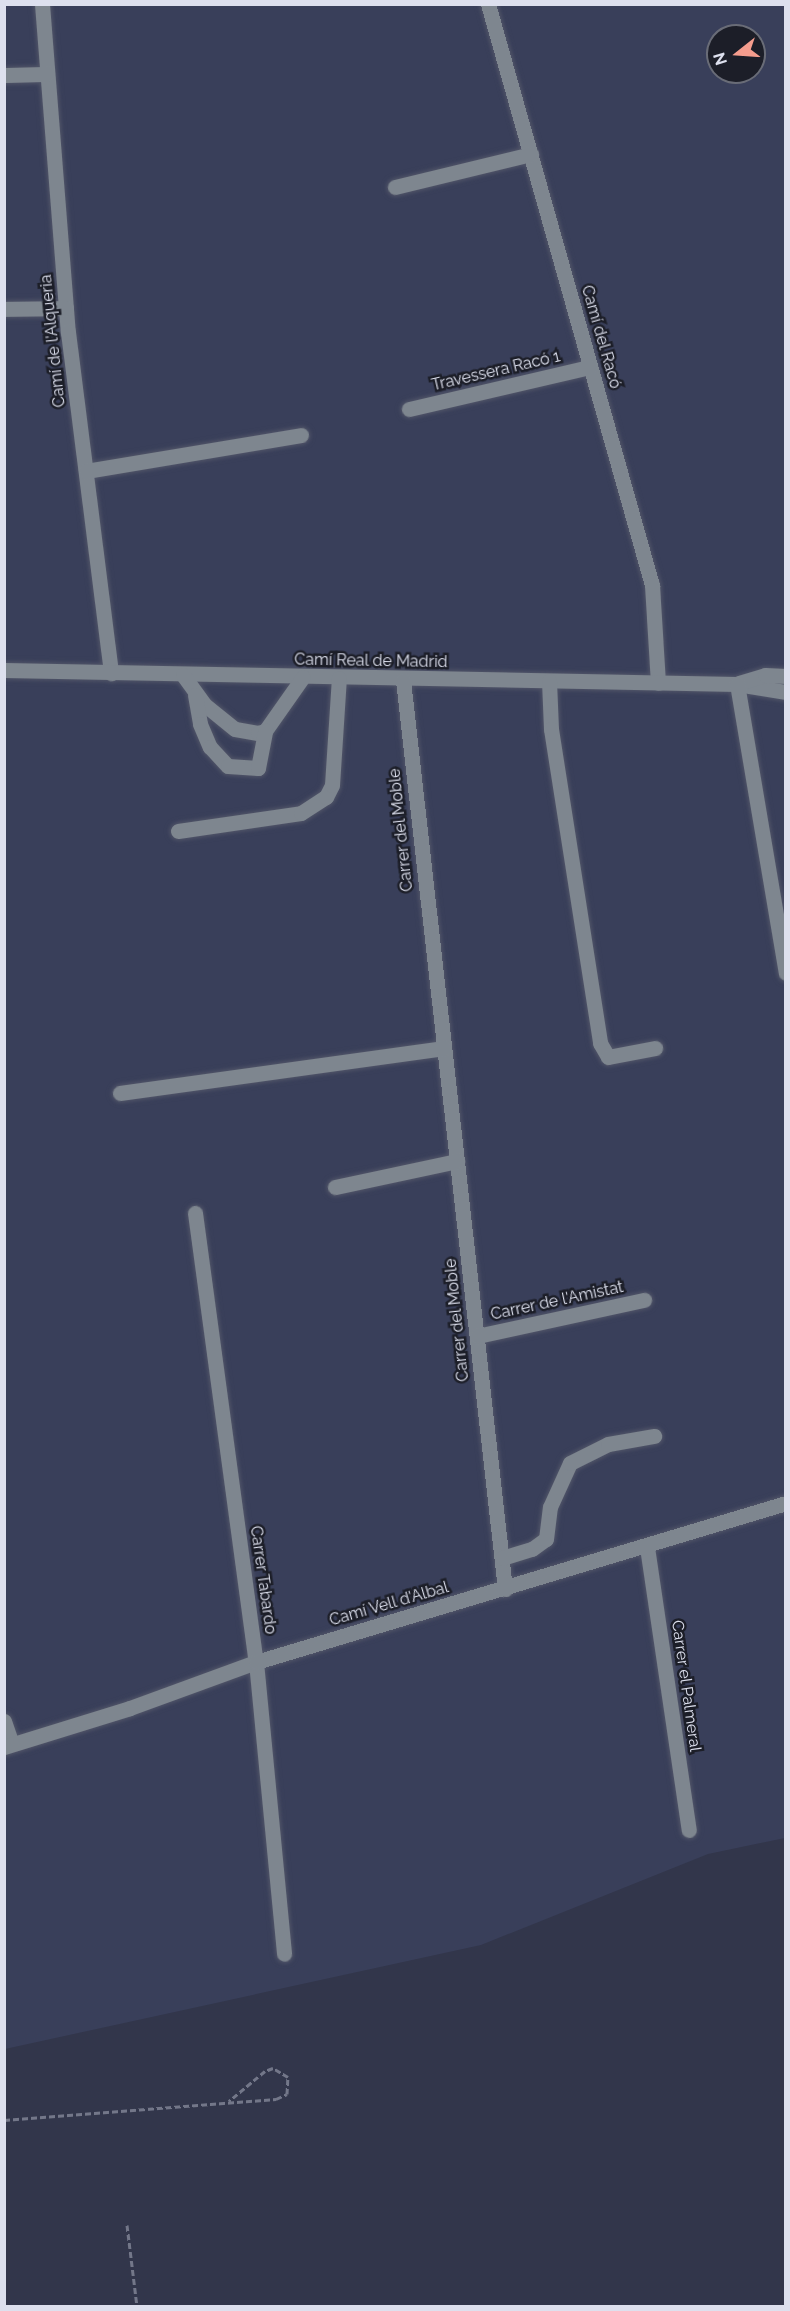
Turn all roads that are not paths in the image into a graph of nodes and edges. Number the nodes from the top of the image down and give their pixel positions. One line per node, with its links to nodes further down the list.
1 (42, 4): 3 (street, Camí de l'Alqueria)
2 (488, 4): 5 (street, Camí del Racó)
3 (47, 74): 4 (street); 7 (street, Camí de l'Alqueria)
4 (4, 75)
5 (531, 154): 6 (street); 9 (street, Camí del Racó)
6 (395, 187)
7 (66, 308): 8 (street); 12 (street, Camí de l'Alqueria)
8 (4, 309)
9 (590, 367): 10 (street, Travessera Racó 1); 21 (street, Camí del Racó)
10 (409, 409)
11 (301, 435): 12 (street)
12 (86, 471): 14 (street, Camí de l'Alqueria)
13 (4, 670): 14 (street, Camí Real de Madrid)
14 (111, 673): 15 (street, Camí Real de Madrid)
15 (183, 675): 17 (street, Camí Real de Madrid); 23 (street)
16 (786, 676): 22 (street, Camí Real de Madrid)
17 (303, 677): 18 (street, Camí Real de Madrid); 25 (street)
18 (339, 678): 19 (street, Camí Real de Madrid); 26 (street)
19 (403, 680): 20 (street, Camí Real de Madrid); 28 (street, Carrer del Moble)
20 (549, 681): 21 (street, Camí Real de Madrid); 29 (street)
21 (658, 683): 22 (street, Camí Real de Madrid)
22 (737, 684): 24 (street, Camí Real de Madrid); 27 (street)
23 (194, 689): 25 (street); 25 (street)
24 (786, 692)
25 (265, 730)
26 (178, 831)
27 (786, 973)
28 (444, 1048): 30 (street); 31 (street, Carrer del Moble)
29 (655, 1048)
30 (120, 1093)
31 (457, 1161): 32 (street); 35 (street, Carrer del Moble)
32 (335, 1187)
33 (195, 1213): 41 (street, Carrer Tabardo)
34 (644, 1300): 35 (street, Carrer de l'Amistat)
35 (477, 1336): 39 (street, Carrer del Moble)
36 (654, 1436): 39 (street)
37 (786, 1503): 38 (street, Camí Vell d'Albal)
38 (647, 1547): 40 (street, Camí Vell d'Albal); 44 (street, Carrer el Palmeral)
39 (502, 1558): 40 (street, Carrer del Moble)
40 (505, 1589): 41 (street, Camí Vell d'Albal)
41 (256, 1662): 43 (street, Camí Vell d'Albal); 45 (street, Carrer Tabardo)
42 (4, 1721): 43 (street)
43 (8, 1746)
44 (689, 1830)
45 (284, 1954)

